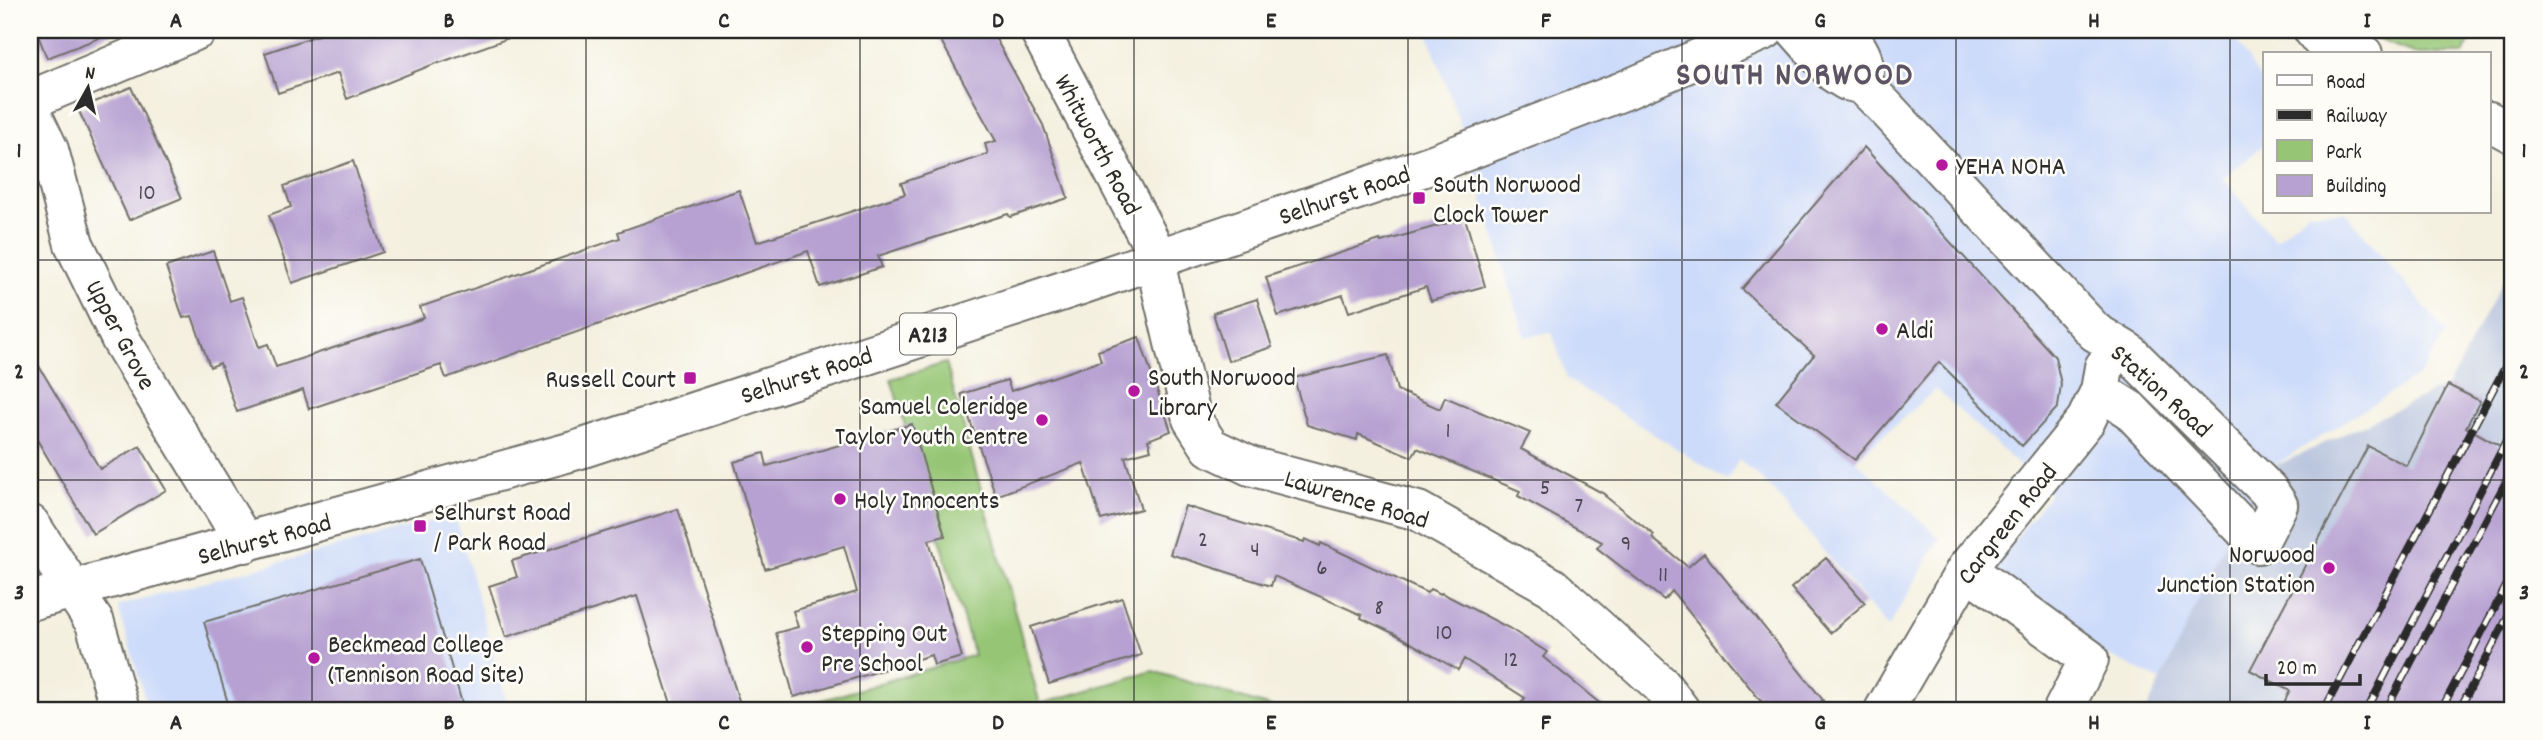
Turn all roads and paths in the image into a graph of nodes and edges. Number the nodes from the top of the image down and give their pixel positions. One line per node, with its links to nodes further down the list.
1 (197, 30): 9 (street)
2 (1039, 30): 13 (street, Whitworth Road)
3 (1765, 30): 13 (street, Selhurst Road / A213)
4 (1796, 30): 8 (street, Station Road)
5 (1845, 30): 8 (street)
6 (2313, 30): 7 (street)
7 (2357, 52)
8 (1863, 85): 14 (street, Station Road)
9 (30, 100)
10 (30, 110): 17 (street, Upper Grove)
11 (2490, 122): 12 (street)
12 (2513, 134)
13 (1154, 260): 17 (street, Selhurst Road / A213); 22 (street, Lawrence Road)
14 (2095, 332): 15 (street, Cargreen Road); 15 (street, Station Road)
15 (2100, 391): 18 (street, Cargreen Road)
16 (30, 524): 19 (street)
17 (245, 543): 19 (street, Selhurst Road / A213)
18 (1966, 569): 23 (street, Cargreen Road); 24 (street)
19 (74, 589): 20 (street, Selhurst Road / A213); 21 (street)
20 (30, 601)
21 (120, 710)
22 (1680, 710)
23 (1884, 710)
24 (2063, 710)

